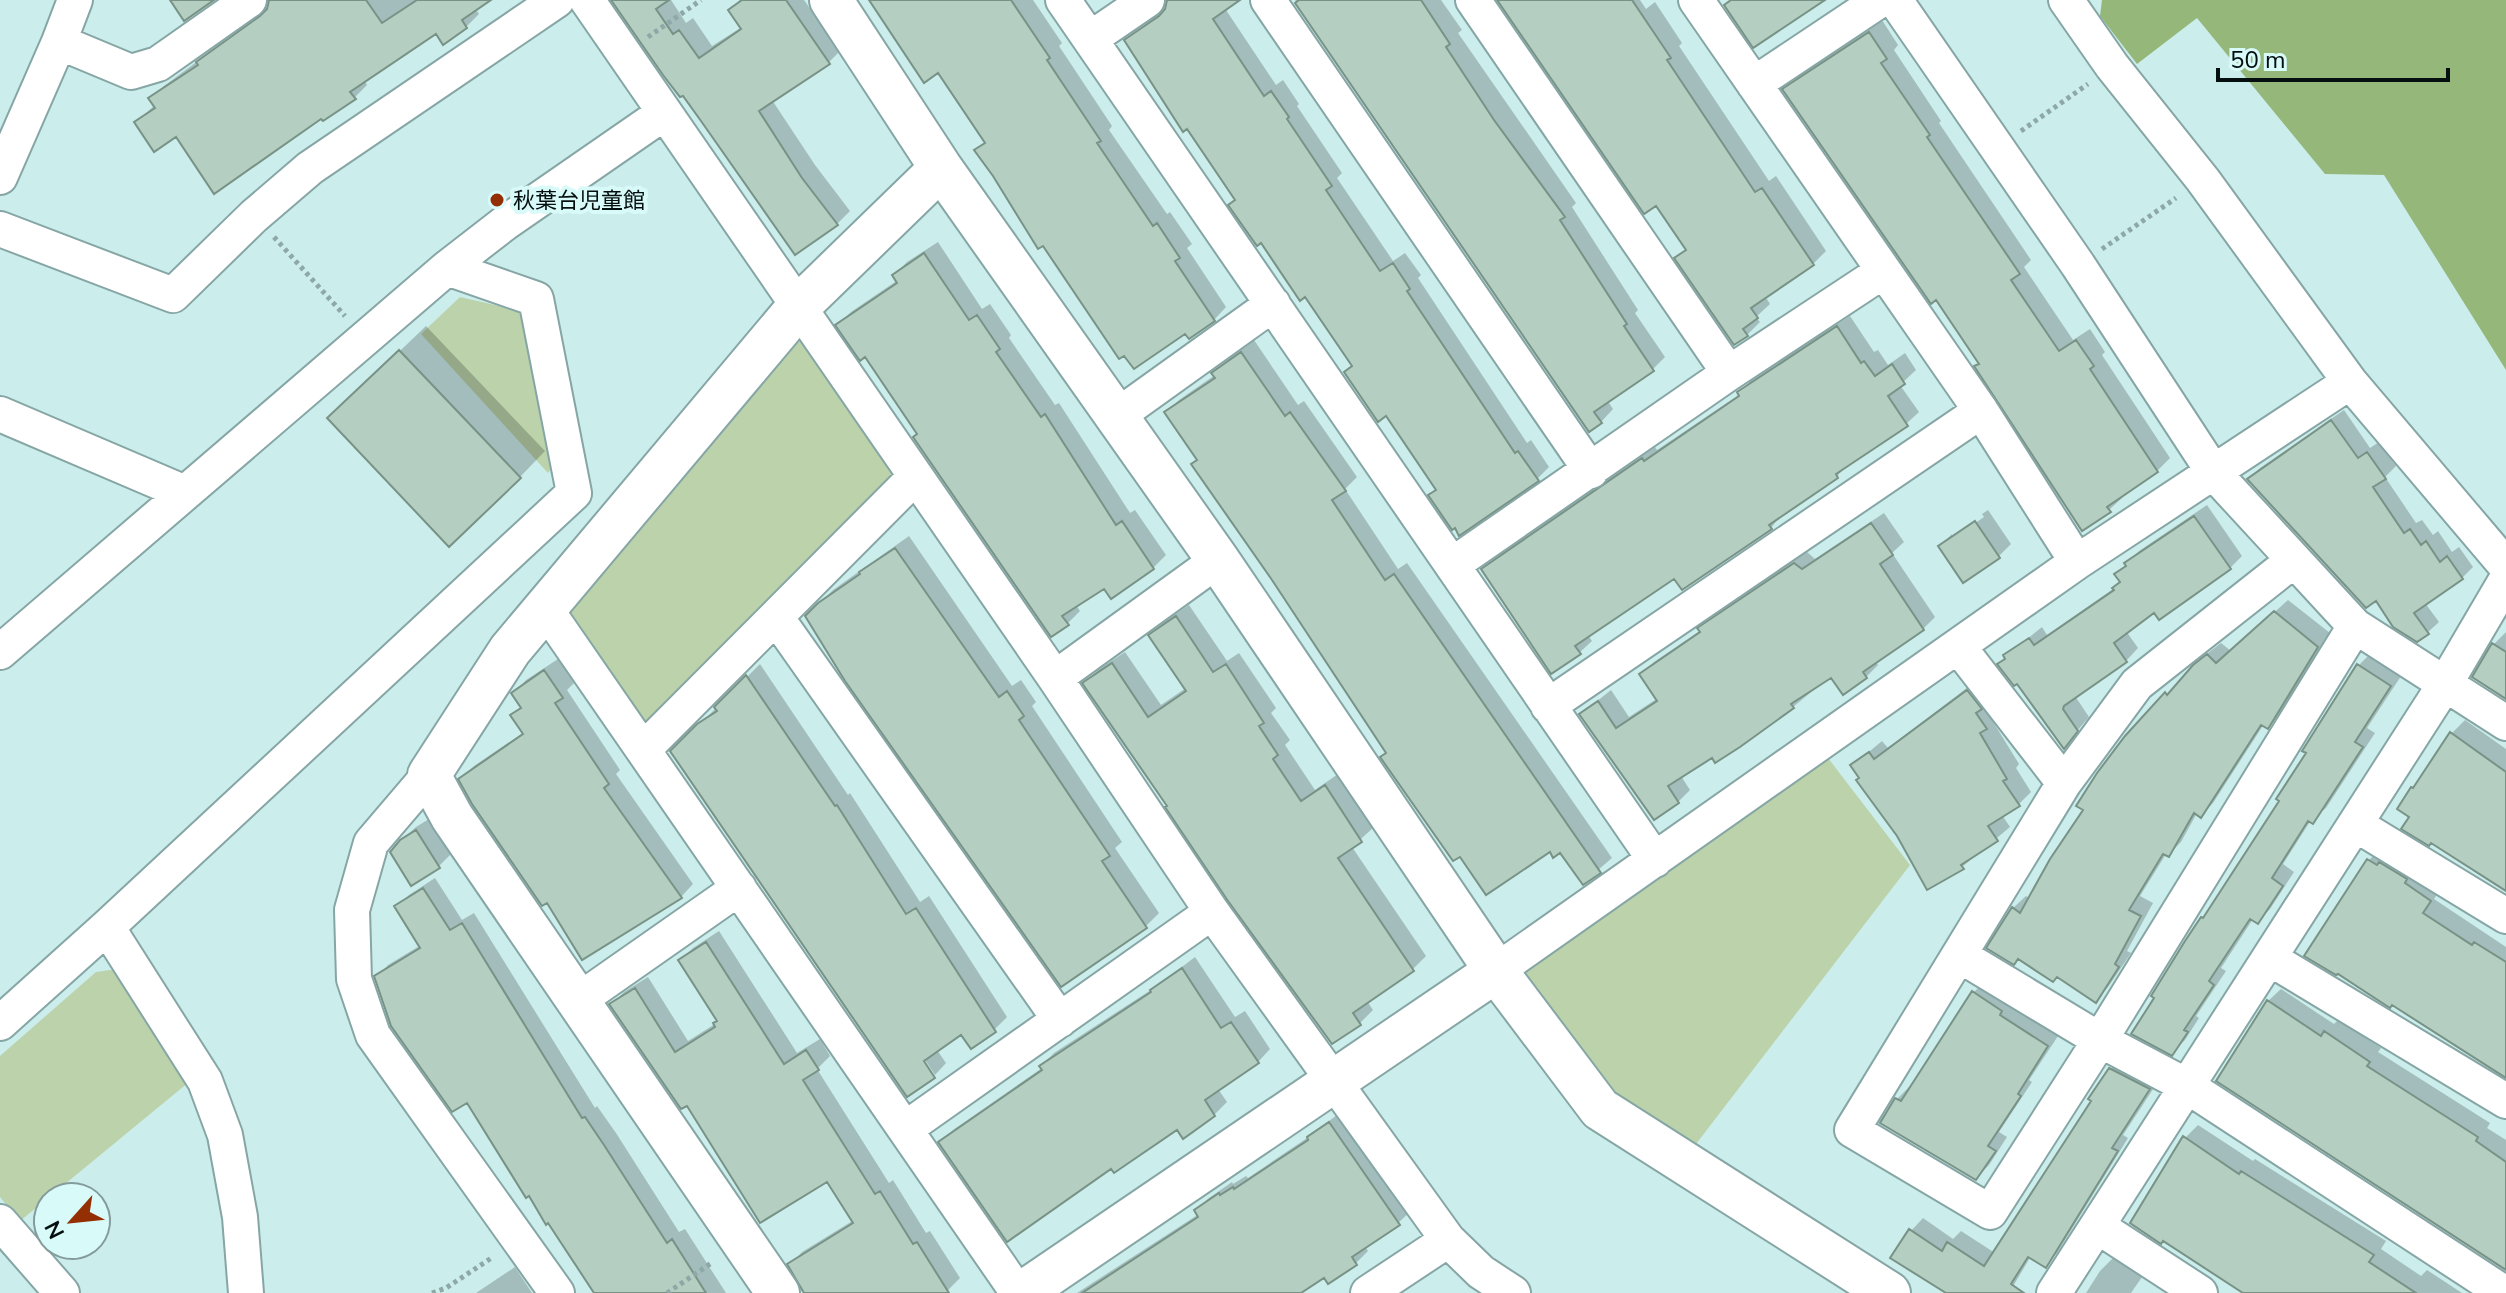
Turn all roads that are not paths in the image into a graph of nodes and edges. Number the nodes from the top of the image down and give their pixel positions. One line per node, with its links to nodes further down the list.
1 (75, 0): 15 (street)
2 (249, 0): 15 (street)
3 (557, 0): 20 (street)
4 (587, 0): 17 (street)
5 (831, 0): 18 (street)
6 (1063, 0): 14 (street)
7 (1147, 0): 14 (street)
8 (1268, 0): 30 (street)
9 (1473, 0): 25 (street)
10 (1696, 0): 16 (street)
11 (1880, 0): 16 (street)
12 (1895, 0): 31 (street)
13 (2066, 0): 26 (street)
14 (1090, 39): 23 (street)
15 (59, 42): 19 (street)
16 (1754, 84): 22 (street)
17 (664, 113): 21 (street); 24 (street)
18 (941, 168): 24 (street); 29 (street)
19 (0, 177)
20 (0, 229)
21 (447, 268): 33 (street); 57 (street)
22 (1882, 272): 25 (street); 27 (street)
23 (1273, 304): 29 (street); 37 (street)
24 (799, 306): 32 (street); 40 (street)
25 (1729, 373): 30 (street)
26 (2350, 382): 31 (street); 38 (street)
27 (1981, 411): 36 (street); 47 (street)
28 (0, 414): 33 (street)
29 (1117, 416): 34 (street)
30 (1591, 471): 37 (street)
31 (2214, 473): 35 (street); 36 (street)
32 (915, 477): 41 (street); 45 (street)
33 (185, 493): 44 (street)
34 (1218, 560): 45 (street); 60 (street)
35 (2294, 560): 42 (street); 51 (street)
36 (2077, 562): 43 (street)
37 (1452, 565): 47 (street)
38 (2506, 566)
39 (2506, 580): 46 (street)
40 (545, 608): 49 (street); 50 (street)
41 (776, 617): 49 (street); 62 (street)
42 (2355, 626): 46 (street); 64 (street)
43 (1958, 646): 51 (street); 53 (street)
44 (0, 652)
45 (1055, 678): 55 (street)
46 (2445, 684): 48 (street); 52 (street)
47 (1548, 706): 53 (street)
48 (2506, 723)
49 (643, 750): 54 (street)
50 (429, 775): 61 (street); 74 (street)
51 (2064, 783): 58 (street)
52 (2355, 824): 56 (street); 59 (street)
53 (1655, 860): 60 (street)
54 (739, 888): 61 (street); 68 (street)
55 (1212, 912): 62 (street); 65 (street)
56 (2506, 916)
57 (107, 927): 63 (street); 73 (street)
58 (1959, 955): 64 (street); 64 (street)
59 (2269, 958): 66 (street); 67 (street)
60 (1496, 971): 65 (street); 79 (street)
61 (579, 1000): 75 (street)
62 (1060, 1020): 68 (street)
63 (0, 1023)
64 (2100, 1040): 66 (street)
65 (1335, 1080): 71 (street); 76 (street)
66 (2187, 1086): 69 (street); 82 (street)
67 (2506, 1101)
68 (905, 1129): 76 (street)
69 (2097, 1226): 80 (street); 81 (street)
70 (4, 1232): 72 (street)
71 (1448, 1240): 77 (street); 78 (street)
72 (62, 1293)
73 (246, 1293)
74 (557, 1293)
75 (778, 1293)
76 (1020, 1293)
77 (1368, 1293)
78 (1513, 1293)
79 (1889, 1293)
80 (2054, 1293)
81 (2200, 1293)
82 (2504, 1293)

